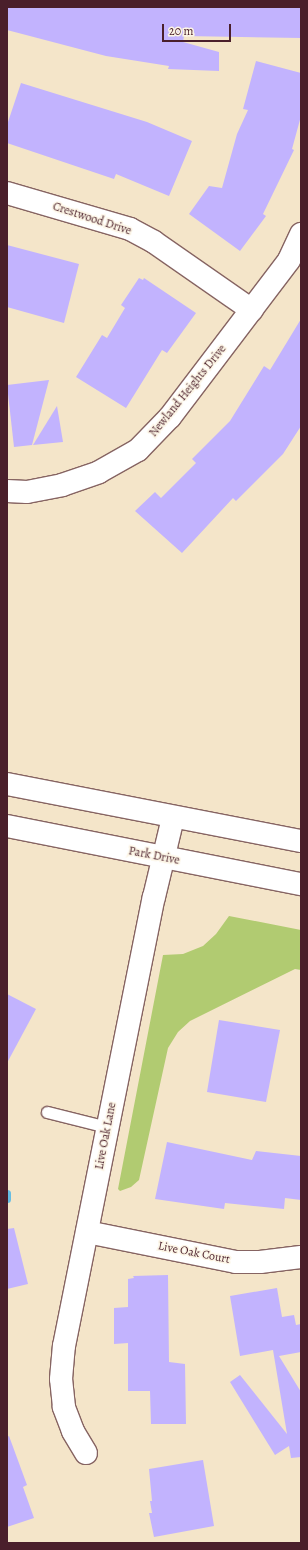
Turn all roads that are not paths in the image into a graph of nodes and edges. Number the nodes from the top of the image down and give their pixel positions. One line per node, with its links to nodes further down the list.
1 (7, 193): 3 (street, Crestwood Drive)
2 (301, 234): 3 (street, Newland Heights Drive)
3 (252, 310): 4 (street, Newland Heights Drive)
4 (7, 490)
5 (7, 784): 6 (street)
6 (173, 818): 8 (street); 9 (street, Live Oak Lane)
7 (7, 826): 9 (street, Park Drive)
8 (301, 841)
9 (164, 858): 10 (street, Park Drive); 12 (street, Live Oak Lane)
10 (301, 884)
11 (47, 1112): 12 (lane)
12 (108, 1127): 13 (street, Live Oak Lane)
13 (87, 1232): 14 (street, Live Oak Court); 15 (street, Live Oak Lane)
14 (301, 1257)
15 (86, 1453)

